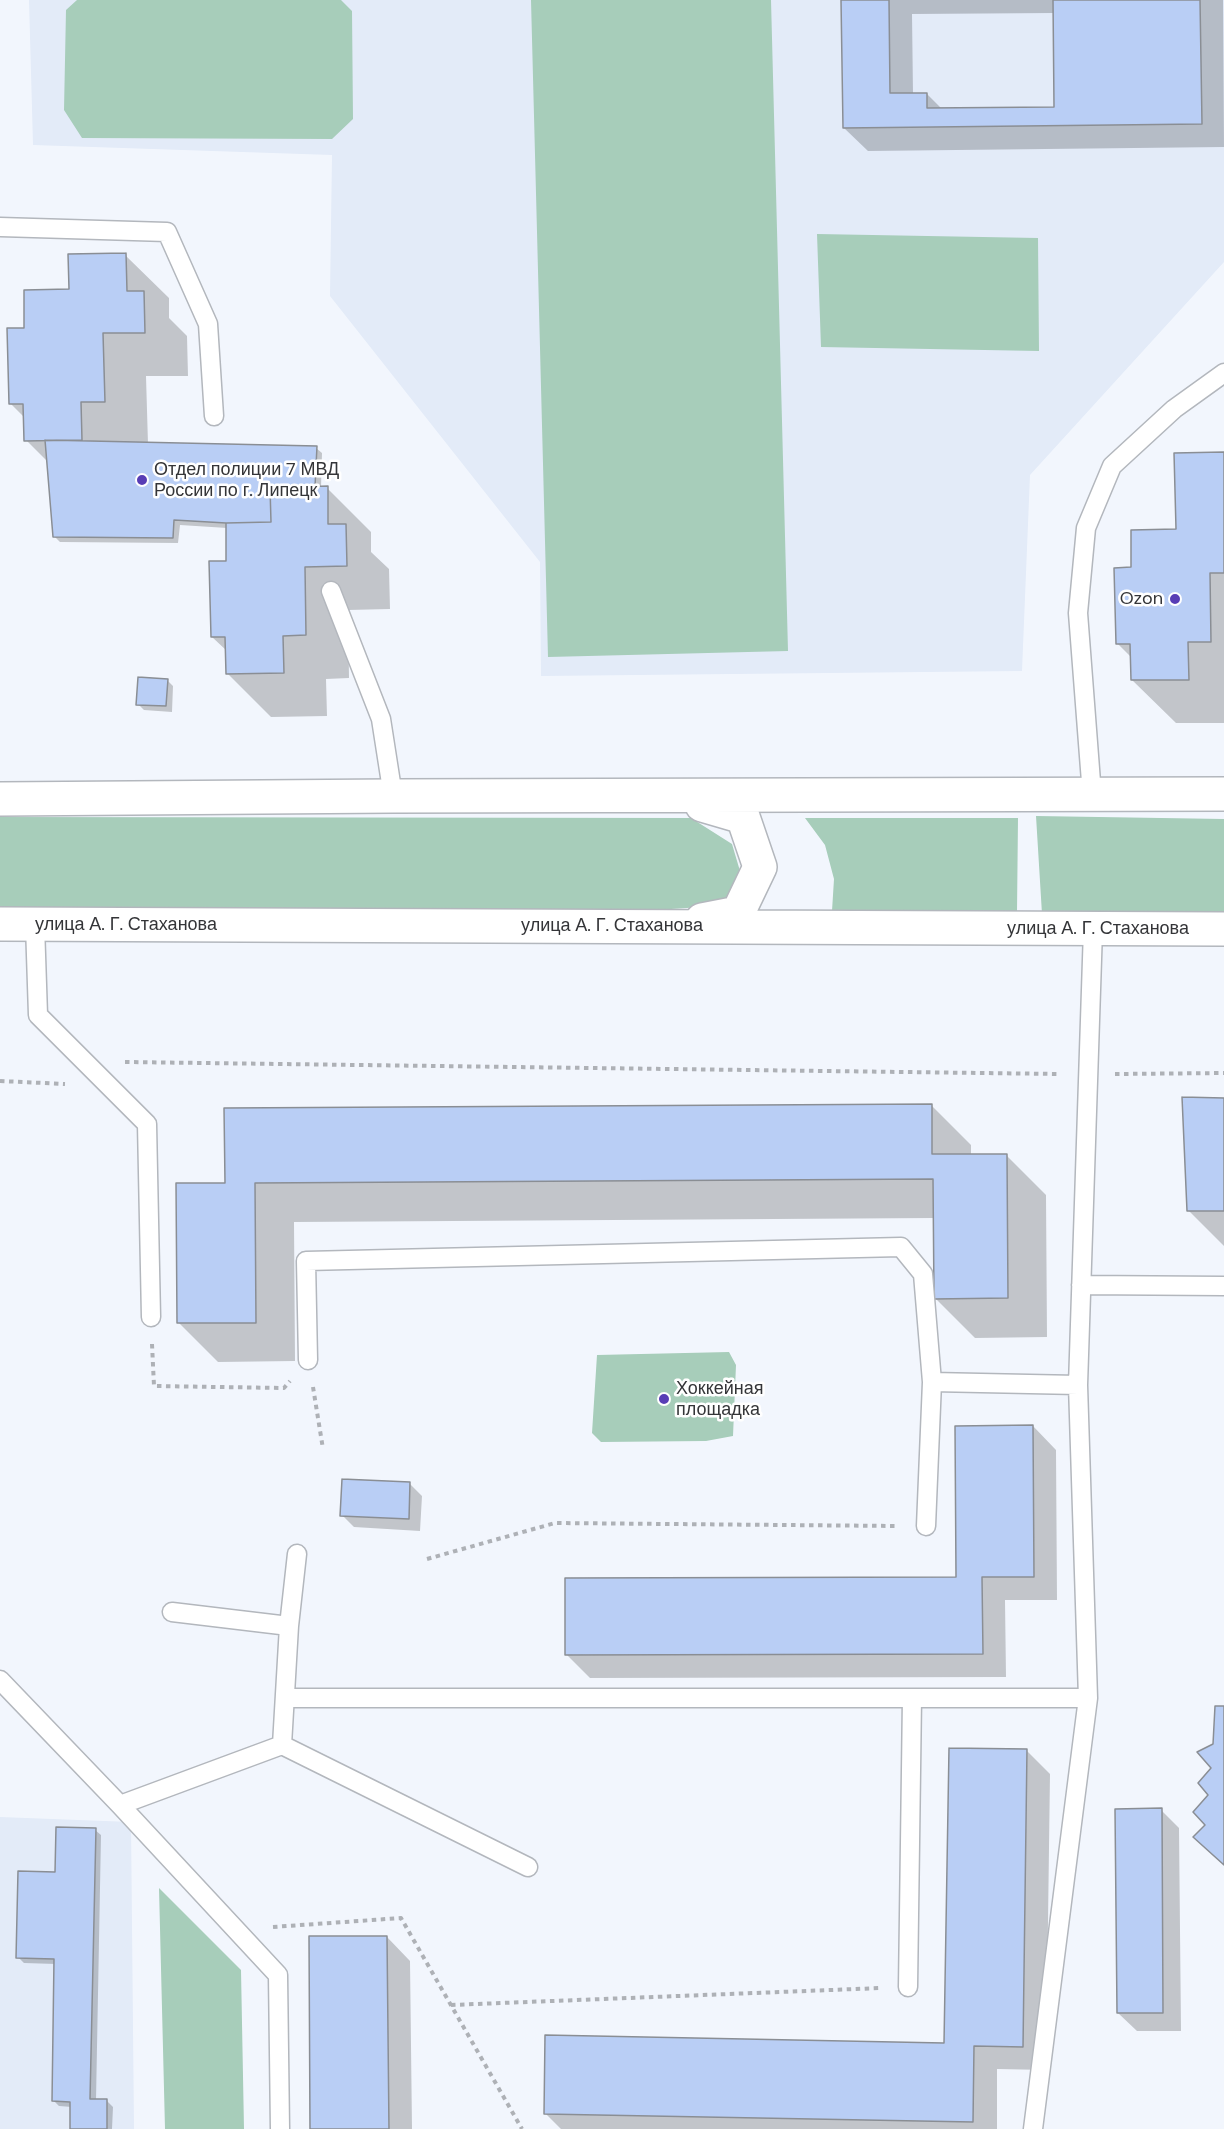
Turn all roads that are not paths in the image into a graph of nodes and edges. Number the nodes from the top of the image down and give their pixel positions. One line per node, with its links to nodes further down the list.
1 (0, 226): 3 (lane)
2 (1224, 373): 6 (lane)
3 (214, 416)
4 (331, 591): 7 (lane)
5 (1224, 794): 6 (main road)
6 (1092, 795): 8 (main road)
7 (393, 796): 8 (main road); 9 (main road)
8 (676, 796): 12 (main road)
9 (0, 799)
10 (0, 924): 11 (main road, улица А. Г. Стаханова)
11 (35, 925): 12 (main road, улица А. Г. Стаханова); 17 (lane)
12 (671, 927): 13 (main road, улица А. Г. Стаханова)
13 (1093, 929): 14 (main road, улица А. Г. Стаханова); 15 (lane)
14 (1224, 929)
15 (1081, 1285): 16 (lane); 20 (lane)
16 (1224, 1286)
17 (151, 1317)
18 (308, 1360): 19 (lane)
19 (932, 1382): 20 (lane); 21 (lane)
20 (1078, 1385): 28 (lane)
21 (926, 1526)
22 (297, 1554): 24 (lane)
23 (172, 1612): 24 (lane)
24 (289, 1626): 26 (lane)
25 (0, 1680): 30 (lane)
26 (285, 1698): 27 (lane); 29 (lane)
27 (912, 1698): 28 (lane); 32 (lane)
28 (1088, 1698): 34 (lane)
29 (282, 1745): 30 (lane); 31 (lane)
30 (120, 1804): 33 (lane)
31 (528, 1867)
32 (908, 1987)
33 (279, 2129)
34 (1033, 2129)

